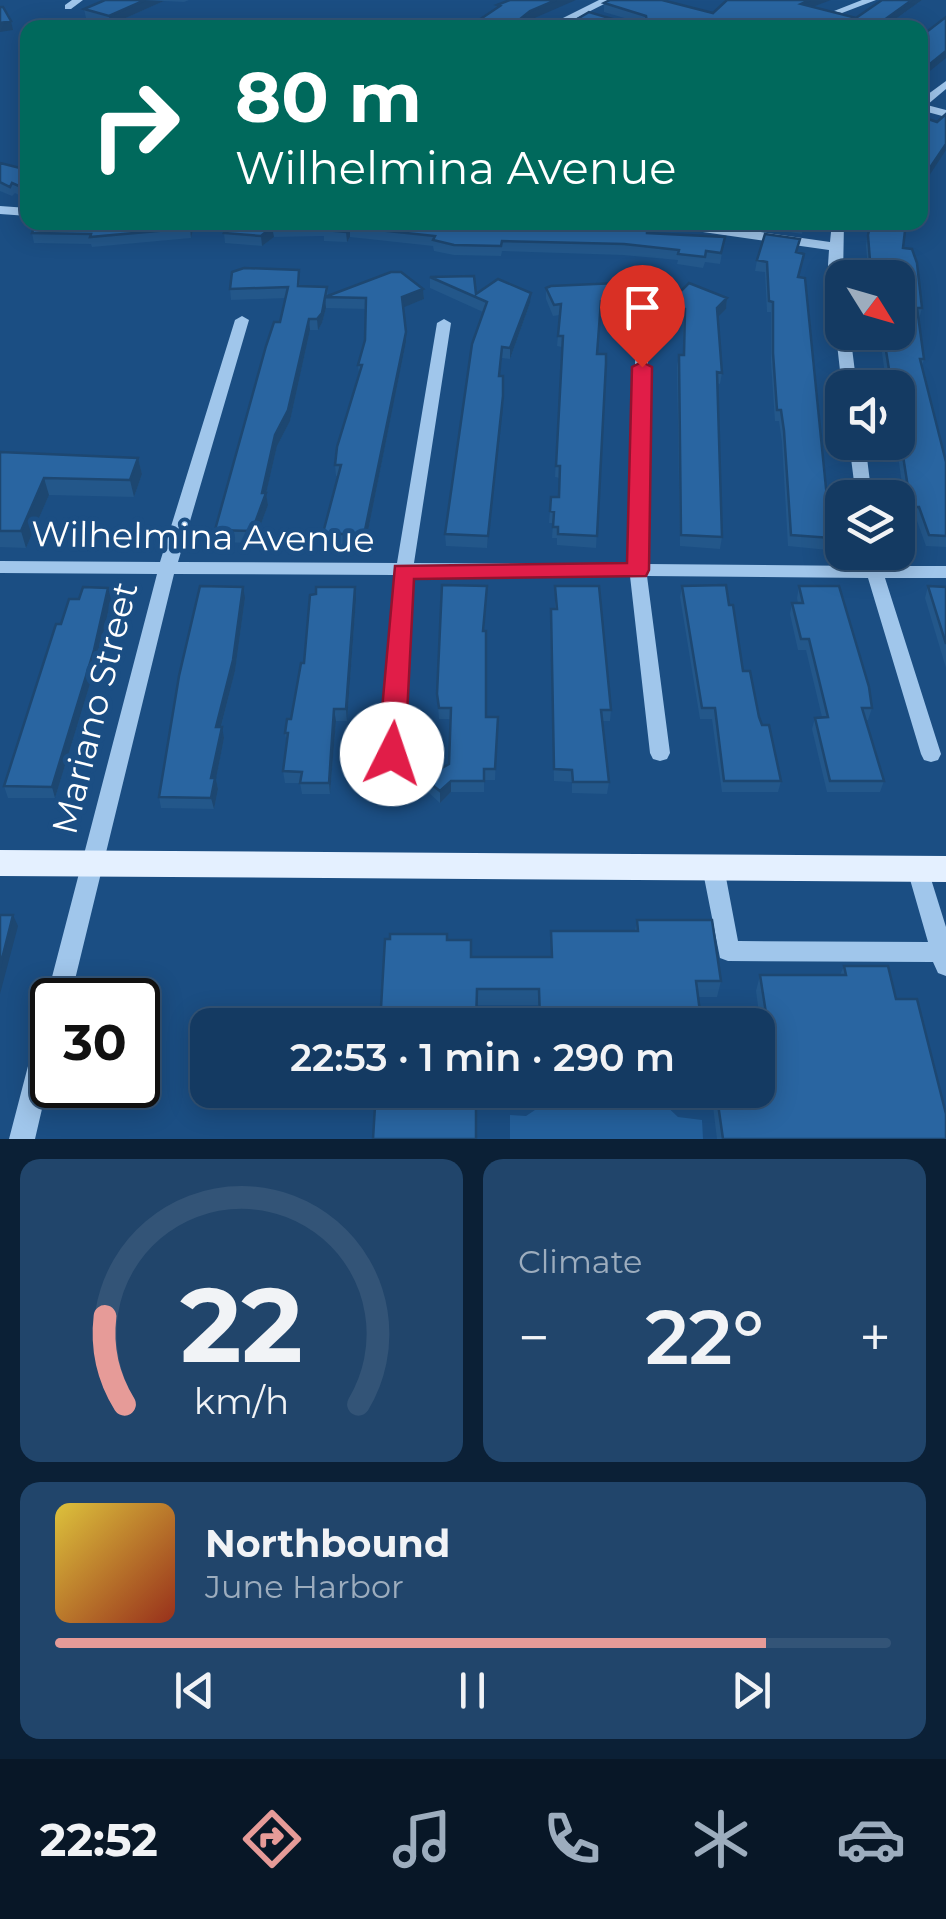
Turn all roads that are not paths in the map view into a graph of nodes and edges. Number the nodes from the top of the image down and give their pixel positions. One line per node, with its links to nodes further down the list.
1 (78, 0): 4 (street)
2 (607, 0): 6 (street)
3 (871, 0): 5 (street)
4 (68, 8)
5 (839, 11)
6 (582, 12): 7 (street); 8 (street)
7 (600, 17)
8 (565, 20)
9 (715, 230): 11 (street)
10 (837, 230): 11 (street)
11 (835, 248): 12 (street)
12 (836, 260)
13 (242, 320): 19 (street, Mariano Street)
14 (444, 323): 22 (street)
15 (643, 331): 20 (street)
16 (825, 564): 20 (street, Wilhelmina Avenue)
17 (0, 567): 19 (street, Wilhelmina Avenue)
18 (915, 568): 23 (street, Wilhelmina Avenue)
19 (166, 569): 22 (street, Wilhelmina Avenue); 28 (street, Mariano Street)
20 (638, 570): 22 (street, Wilhelmina Avenue); 24 (street)
21 (875, 570): 26 (street)
22 (404, 571): 25 (street)
23 (946, 572)
24 (660, 753)
25 (392, 754)
26 (931, 754)
27 (0, 863): 28 (main road)
28 (92, 864): 29 (main road); 32 (street, Mariano Street)
29 (713, 867): 30 (main road); 31 (street)
30 (932, 869): 31 (street)
31 (944, 959)
32 (64, 978)
33 (30, 1107): 34 (street)
34 (22, 1139)

